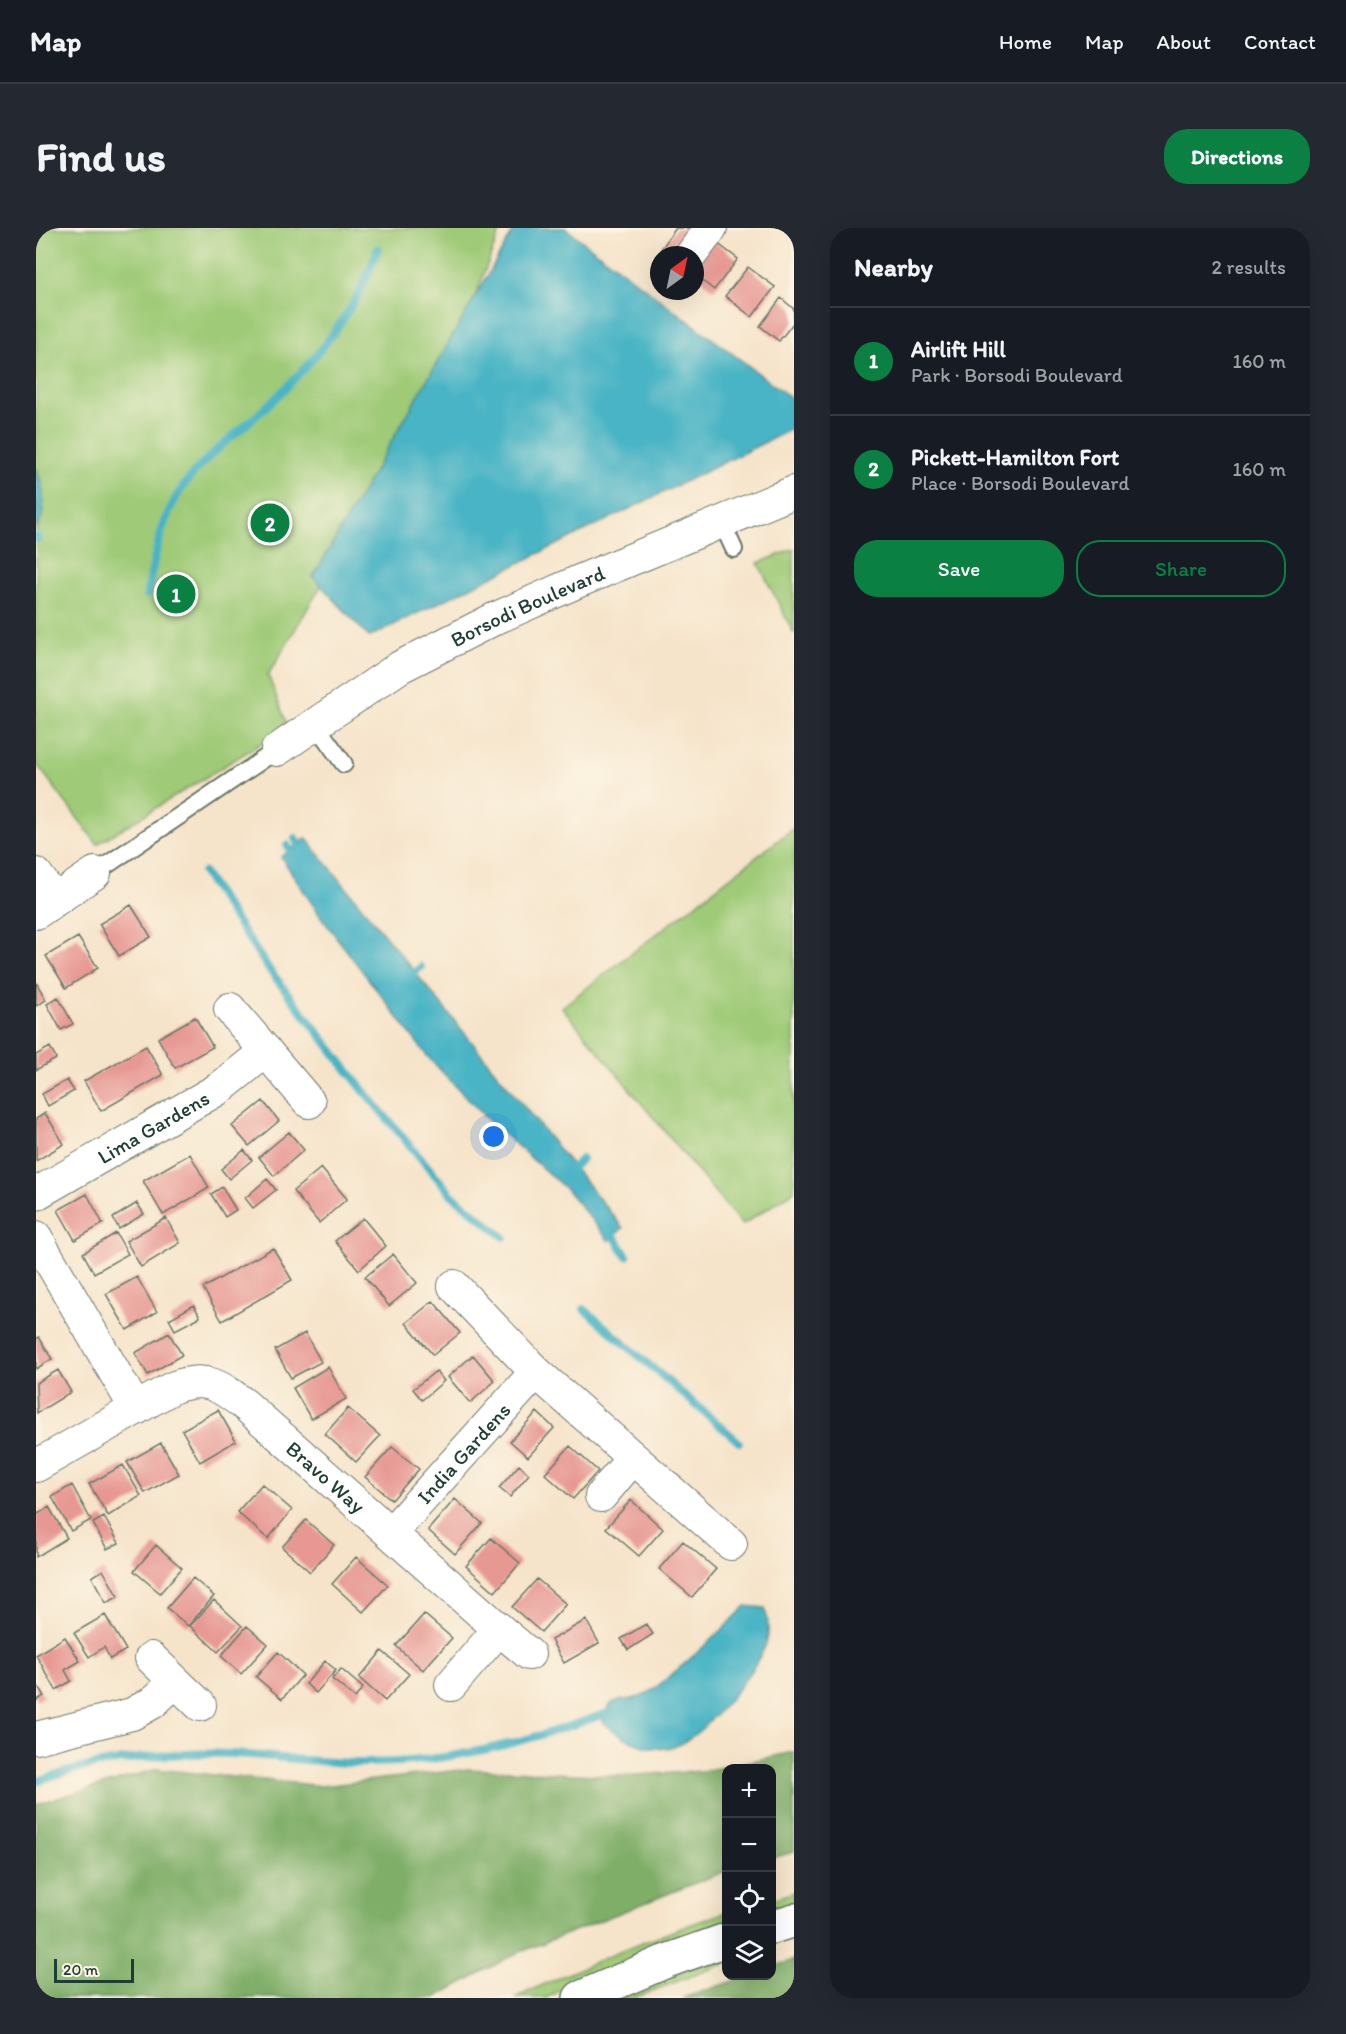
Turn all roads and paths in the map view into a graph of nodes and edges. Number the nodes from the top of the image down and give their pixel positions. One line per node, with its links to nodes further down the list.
1 (711, 228): 2 (street)
2 (698, 246)
3 (794, 492): 4 (street, Borsodi Boulevard)
4 (721, 521): 5 (lane); 6 (street, Borsodi Boulevard)
5 (734, 549)
6 (315, 724): 7 (street, Borsodi Boulevard); 8 (lane)
7 (277, 750): 9 (lane)
8 (344, 764)
9 (95, 873): 11 (street)
10 (36, 874): 11 (street)
11 (45, 906)
12 (230, 1009): 13 (street)
13 (266, 1051): 14 (street); 15 (street, Lima Gardens)
14 (309, 1102)
15 (36, 1194)
16 (36, 1237): 19 (street)
17 (454, 1286): 18 (street)
18 (536, 1372): 20 (street); 23 (street, India Gardens)
19 (136, 1409): 21 (street, Bravo Way); 23 (street, Bravo Way)
20 (632, 1459): 22 (street); 24 (street)
21 (36, 1466)
22 (601, 1496)
23 (391, 1533): 25 (street, Bravo Way)
24 (731, 1544)
25 (499, 1629): 26 (street, Bravo Way); 29 (street)
26 (529, 1654)
27 (151, 1658): 28 (street)
28 (175, 1682): 30 (street); 31 (street)
29 (451, 1685)
30 (200, 1705)
31 (36, 1738)
32 (794, 1920): 33 (main road)
33 (774, 1926)
34 (722, 1941): 35 (main road)
35 (580, 1998)

